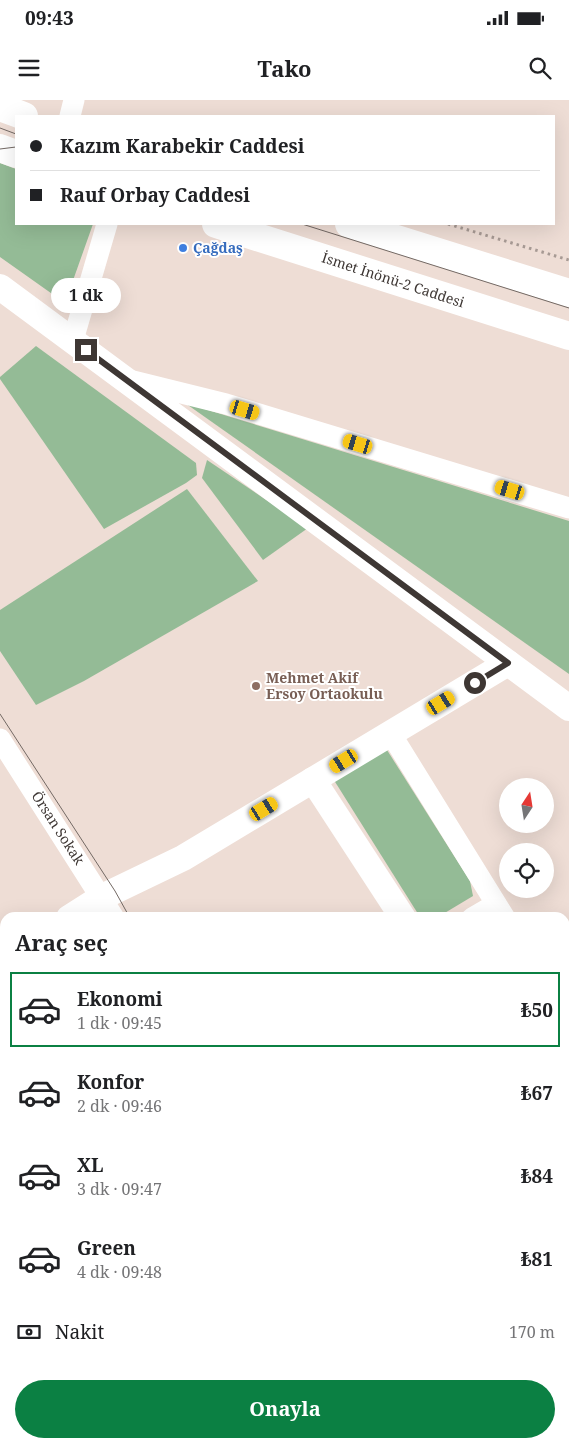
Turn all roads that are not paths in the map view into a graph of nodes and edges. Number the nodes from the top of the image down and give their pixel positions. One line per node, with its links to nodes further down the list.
1 (74, 100): 4 (street)
2 (0, 107): 3 (main road)
3 (21, 115)
4 (70, 115)
5 (0, 148): 6 (main road)
6 (15, 154)
7 (108, 225): 13 (street)
8 (219, 225): 12 (main road, İsmet İnönü-2 Caddesi)
9 (352, 225): 11 (main road)
10 (0, 286): 13 (street)
11 (569, 293)
12 (569, 336)
13 (73, 340): 14 (street)
14 (126, 380): 15 (street); 16 (street)
15 (569, 508)
16 (508, 663): 17 (street); 18 (street)
17 (569, 708)
18 (391, 734): 20 (street); 22 (street)
19 (0, 740): 21 (street, Örsan Sokak)
20 (313, 780): 21 (street); 24 (street)
21 (108, 907): 23 (street)
22 (500, 910)
23 (90, 912)
24 (399, 912)

